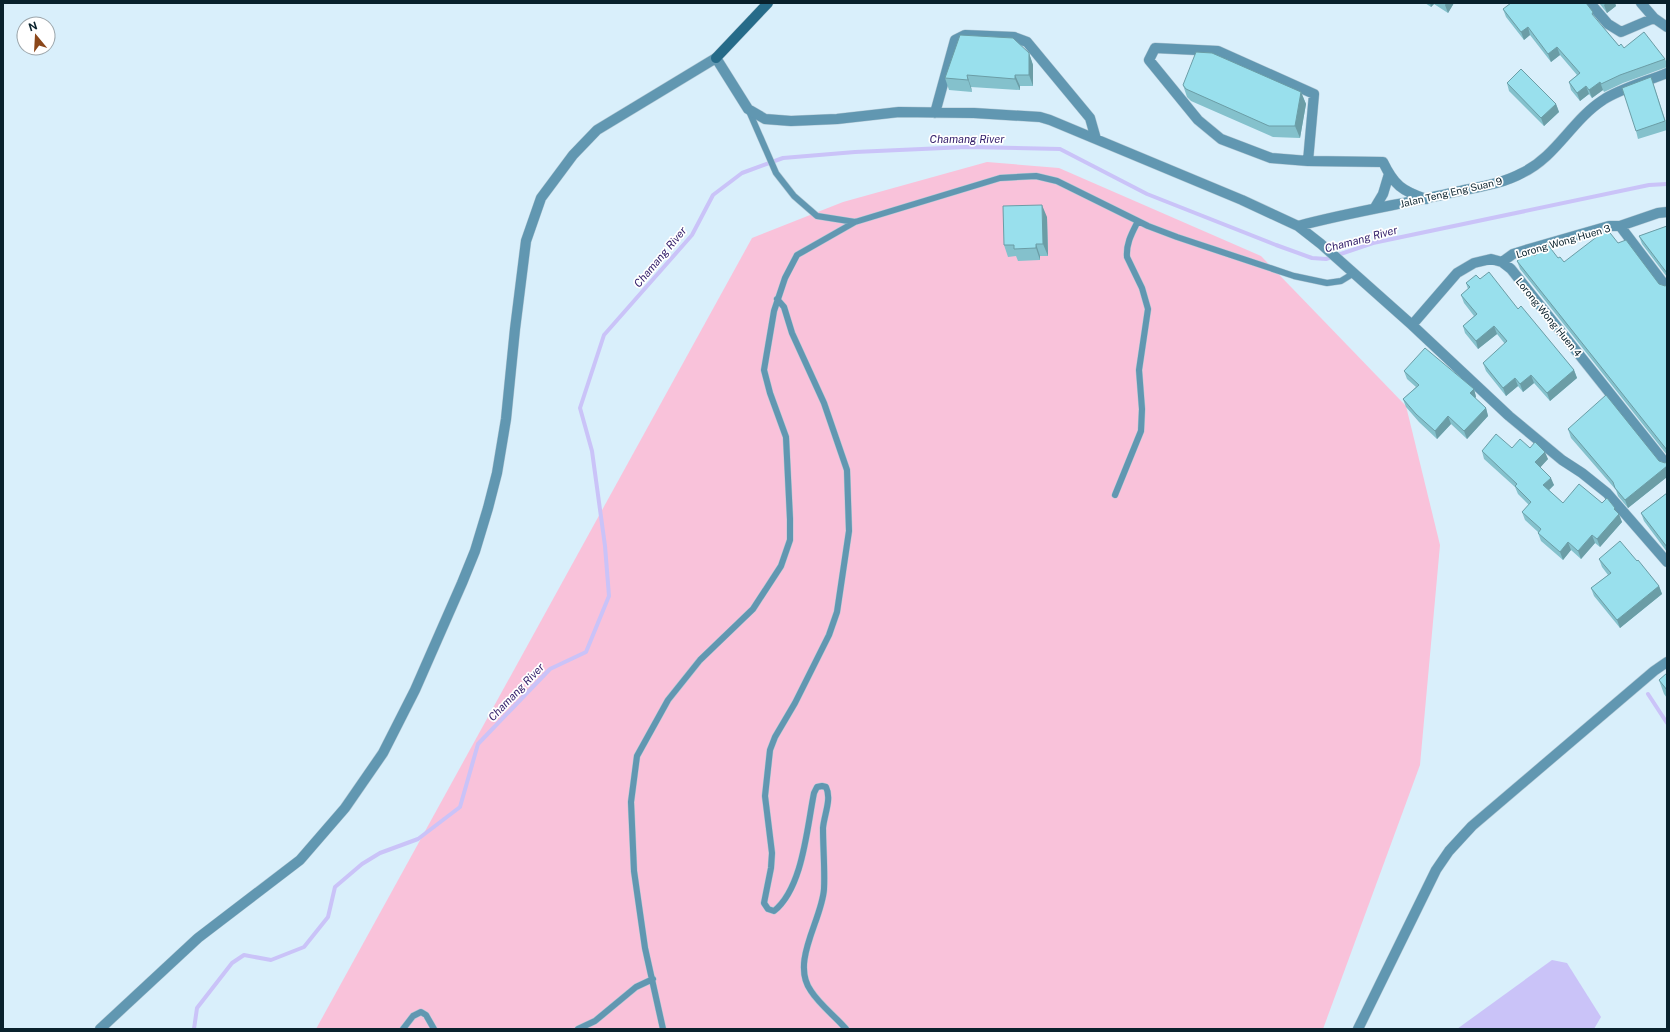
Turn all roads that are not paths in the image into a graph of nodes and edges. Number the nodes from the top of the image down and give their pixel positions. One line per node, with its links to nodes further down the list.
1 (768, 3): 6 (street)
2 (1590, 3): 4 (street)
3 (1641, 3): 4 (street)
4 (1654, 18): 5 (street)
5 (1667, 28)
6 (716, 58): 8 (street); 30 (street)
7 (1667, 73): 13 (street, Jalan Teng Eng Suan 9)
8 (748, 109): 9 (street); 17 (lane)
9 (935, 113): 10 (street); 10 (street)
10 (1096, 139): 18 (street)
11 (1308, 161): 11 (street); 12 (street)
12 (1389, 174): 13 (street); 14 (street)
13 (1426, 199): 14 (street, Jalan Teng Eng Suan 9)
14 (1374, 209): 18 (street, Jalan Teng Eng Suan 9)
15 (1667, 212): 19 (street)
16 (1138, 221): 17 (lane); 21 (lane); 26 (lane)
17 (855, 222): 23 (lane)
18 (1298, 226): 21 (street)
19 (1620, 226): 20 (street, Lorong Wong Huen 3); 22 (street, Lorong Wong Huen 3)
20 (1502, 262): 24 (street); 25 (street, Lorong Wong Huen 4)
21 (1354, 274): 24 (street)
22 (1667, 288)
23 (777, 299): 29 (lane); 35 (lane)
24 (1412, 325): 27 (street)
25 (1667, 465)
26 (1114, 495)
27 (1667, 562)
28 (1667, 662): 36 (street)
29 (652, 979): 33 (lane); 34 (lane)
30 (100, 1029)
31 (403, 1029): 32 (lane)
32 (434, 1029)
33 (578, 1029)
34 (663, 1029)
35 (846, 1029)
36 (1358, 1029)

